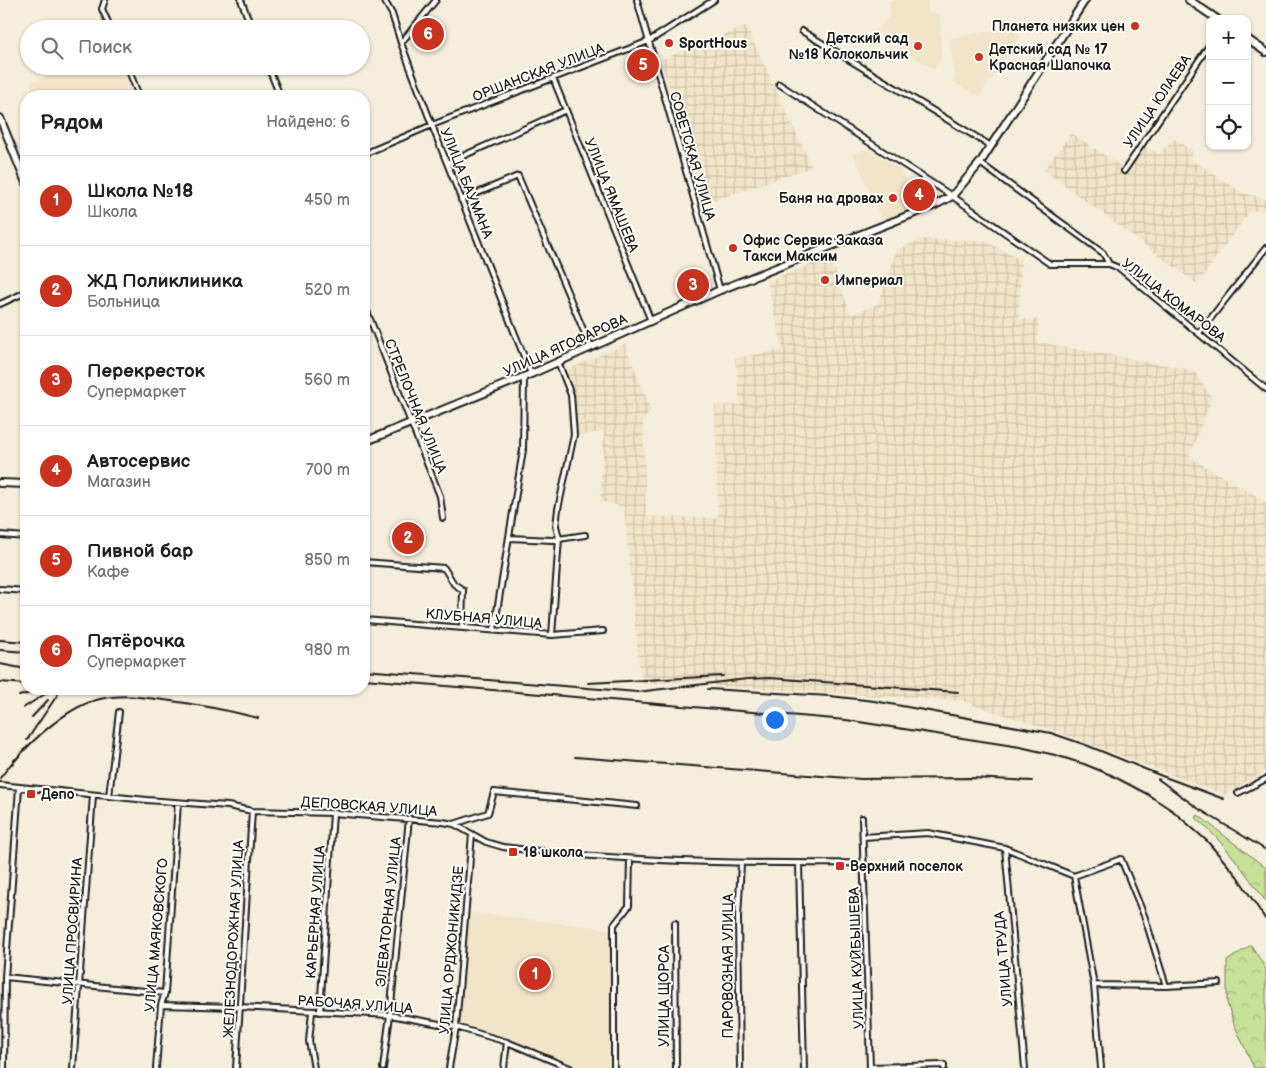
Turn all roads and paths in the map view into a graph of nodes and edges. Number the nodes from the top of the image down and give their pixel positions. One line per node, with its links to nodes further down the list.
1 (105, 0): 10 (street)
2 (241, 0): 11 (street)
3 (384, 0): 15 (street, УЛИЦА БАУМАНА)
4 (436, 0): 15 (street)
5 (637, 0): 13 (street, СОВЕТСКАЯ УЛИЦА)
6 (714, 0): 13 (street, ОРШАНСКАЯ УЛИЦА)
7 (1085, 0): 27 (main road)
8 (1190, 0): 9 (main road)
9 (1211, 15)
10 (107, 20)
11 (249, 20)
12 (802, 31): 27 (street)
13 (649, 41): 20 (street, ОРШАНСКАЯ УЛИЦА); 37 (street, СОВЕТСКАЯ УЛИЦА)
14 (1251, 42): 17 (main road)
15 (401, 43): 26 (street, УЛИЦА БАУМАНА)
16 (1206, 50): 32 (street, УЛИЦА ЮЛАЕВА)
17 (1266, 52)
18 (130, 75): 22 (street)
19 (272, 75): 23 (street)
20 (553, 78): 24 (street, УЛИЦА ЯМАШЕВА); 26 (street, ОРШАНСКАЯ УЛИЦА)
21 (779, 84): 33 (street, УЛИЦА КОМАРОВА)
22 (136, 90)
23 (278, 90)
24 (566, 110): 29 (street); 41 (street, УЛИЦА ЯМАШЕВА)
25 (0, 118): 31 (main road)
26 (432, 125): 28 (street, ОРШАНСКАЯ УЛИЦА); 29 (street, УЛИЦА БАУМАНА)
27 (992, 146): 30 (main road)
28 (370, 151)
29 (447, 163): 34 (street, УЛИЦА БАУМАНА)
30 (980, 163): 33 (main road); 36 (street)
31 (20, 168)
32 (1124, 171)
33 (952, 196): 36 (street, УЛИЦА КОМАРОВА); 37 (main road, УЛИЦА ЯГОФАРОВА)
34 (461, 200): 43 (street); 45 (street, УЛИЦА БАУМАНА)
35 (1266, 248): 42 (street)
36 (1109, 264): 42 (street, УЛИЦА КОМАРОВА)
37 (720, 290): 41 (main road, УЛИЦА ЯГОФАРОВА)
38 (20, 295): 39 (street)
39 (0, 304)
40 (370, 319): 48 (street, СТРЕЛОЧНАЯ УЛИЦА)
41 (651, 321): 43 (main road, УЛИЦА ЯГОФАРОВА)
42 (1199, 334): 47 (street, УЛИЦА КОМАРОВА)
43 (591, 348): 44 (main road, УЛИЦА ЯГОФАРОВА)
44 (558, 362): 45 (main road, УЛИЦА ЯГОФАРОВА); 57 (street)
45 (531, 374): 46 (main road, УЛИЦА ЯГОФАРОВА)
46 (524, 377): 48 (main road, УЛИЦА ЯГОФАРОВА); 56 (street)
47 (1266, 388)
48 (412, 424): 49 (main road, УЛИЦА ЯГОФАРОВА); 52 (street, СТРЕЛОЧНАЯ УЛИЦА)
49 (370, 440)
50 (0, 484): 51 (main road)
51 (20, 484)
52 (443, 518)
53 (0, 535): 55 (street)
54 (585, 535): 57 (street)
55 (20, 536)
56 (510, 538): 57 (street); 63 (street)
57 (559, 538): 65 (street)
58 (370, 562): 62 (street)
59 (0, 589): 60 (street)
60 (20, 591)
61 (370, 620): 62 (street, КЛУБНАЯ УЛИЦА)
62 (462, 628): 63 (street, КЛУБНАЯ УЛИЦА)
63 (494, 630): 65 (street, КЛУБНАЯ УЛИЦА)
64 (603, 632): 65 (street, КЛУБНАЯ УЛИЦА)
65 (552, 635)
66 (119, 712): 72 (street)
67 (1266, 779): 70 (street)
68 (0, 785): 69 (street, ДЕПОВСКАЯ УЛИЦА)
69 (19, 788): 71 (street, ДЕПОВСКАЯ УЛИЦА); 89 (street)
70 (1238, 793)
71 (93, 795): 72 (street, ДЕПОВСКАЯ УЛИЦА); 90 (street, УЛИЦА ПРОСВИРИНА)
72 (109, 796): 73 (street, ДЕПОВСКАЯ УЛИЦА)
73 (178, 803): 75 (street, ДЕПОВСКАЯ УЛИЦА); 94 (street, УЛИЦА МАЯКОВСКОГО)
74 (637, 806): 79 (street)
75 (252, 811): 76 (street, ДЕПОВСКАЯ УЛИЦА); 97 (street, ЖЕЛЕЗНОДОРОЖНАЯ УЛИЦА)
76 (333, 813): 77 (street, ДЕПОВСКАЯ УЛИЦА); 99 (street, КАРЬЕРНАЯ УЛИЦА)
77 (409, 818): 79 (street, ДЕПОВСКАЯ УЛИЦА); 100 (street, ЭЛЕВАТОРНАЯ УЛИЦА)
78 (862, 818): 81 (street, УЛИЦА КУЙБЫШЕВА)
79 (454, 824): 80 (street, ДЕПОВСКАЯ УЛИЦА)
80 (472, 834): 83 (street, ДЕПОВСКАЯ УЛИЦА); 101 (street, УЛИЦА ОРДЖОНИКИДЗЕ)
81 (863, 837): 82 (street); 84 (street, УЛИЦА КУЙБЫШЕВА)
82 (1004, 848): 87 (street); 119 (street, УЛИЦА ТРУДА)
83 (630, 859): 85 (street, ДЕПОВСКАЯ УЛИЦА); 115 (street)
84 (864, 863): 86 (street, ДЕПОВСКАЯ УЛИЦА); 104 (street, УЛИЦА КУЙБЫШЕВА)
85 (741, 864): 86 (street, ДЕПОВСКАЯ УЛИЦА); 117 (street, ПАРОВОЗНАЯ УЛИЦА)
86 (799, 864): 118 (street)
87 (1074, 876): 92 (street); 93 (street)
88 (675, 923): 116 (street, УЛИЦА ЩОРСА)
89 (5, 977): 90 (street); 95 (street)
90 (80, 983): 94 (street); 107 (street, УЛИЦА ПРОСВИРИНА)
91 (1219, 983): 93 (street)
92 (1094, 985): 93 (street); 120 (street)
93 (1166, 986)
94 (165, 993): 96 (street, УЛИЦА МАЯКОВСКОГО)
95 (2, 999): 106 (street)
96 (161, 1006): 97 (street, РАБОЧАЯ УЛИЦА); 108 (street, УЛИЦА МАЯКОВСКОГО)
97 (240, 1007): 98 (street, РАБОЧАЯ УЛИЦА); 109 (street, ЖЕЛЕЗНОДОРОЖНАЯ УЛИЦА)
98 (312, 1012): 99 (street, РАБОЧАЯ УЛИЦА); 110 (street)
99 (320, 1012): 100 (street, РАБОЧАЯ УЛИЦА)
100 (390, 1015): 101 (street, РАБОЧАЯ УЛИЦА); 111 (street, ЭЛЕВАТОРНАЯ УЛИЦА)
101 (456, 1027): 102 (street, РАБОЧАЯ УЛИЦА); 112 (street, УЛИЦА ОРДЖОНИКИДЗЕ)
102 (507, 1042): 103 (street, РАБОЧАЯ УЛИЦА); 113 (street)
103 (563, 1066): 114 (street, РАБОЧАЯ УЛИЦА)
104 (870, 1067): 105 (street)
105 (944, 1067)
106 (4, 1068)
107 (73, 1068)
108 (156, 1068)
109 (236, 1068)
110 (314, 1068)
111 (383, 1068)
112 (449, 1068)
113 (504, 1068)
114 (570, 1068)
115 (614, 1068)
116 (676, 1068)
117 (740, 1068)
118 (804, 1068)
119 (1025, 1068)
120 (1101, 1068)

